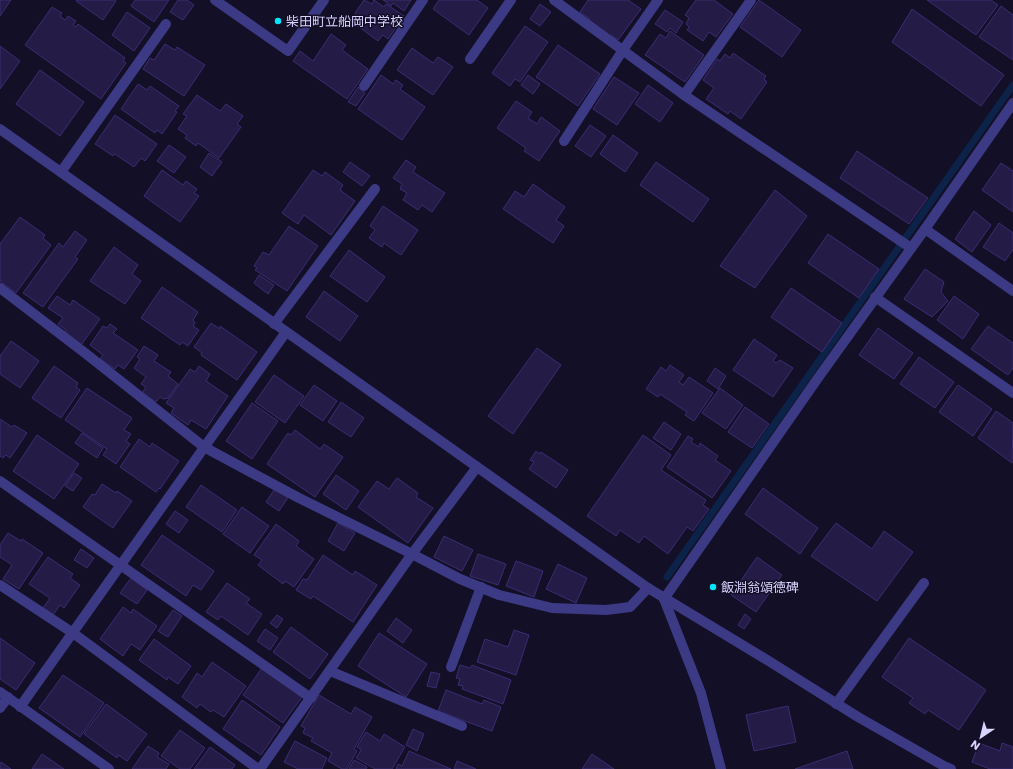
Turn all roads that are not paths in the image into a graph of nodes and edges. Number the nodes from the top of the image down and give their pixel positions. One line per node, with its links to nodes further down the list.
1 (215, 0): 2 (street)
2 (324, 0)
3 (423, 0): 11 (street)
4 (511, 0): 10 (street)
5 (554, 0): 9 (street)
6 (658, 0): 9 (street)
7 (751, 0): 12 (street)
8 (166, 24): 16 (street)
9 (623, 50): 12 (street); 15 (street)
10 (470, 59)
11 (364, 86)
12 (684, 95): 19 (street)
13 (1013, 103): 18 (street)
14 (0, 129): 16 (street)
15 (564, 141)
16 (61, 172): 23 (street)
17 (375, 190): 23 (street)
18 (925, 229): 19 (street); 21 (street)
19 (911, 248): 22 (street)
20 (0, 288): 26 (street)
21 (1013, 291)
22 (876, 297): 25 (street); 35 (street)
23 (274, 324): 24 (street)
24 (286, 332): 26 (street); 27 (street)
25 (1013, 393)
26 (204, 447): 29 (street); 30 (street)
27 (477, 467): 29 (street); 34 (street)
28 (0, 481): 30 (street)
29 (412, 554): 33 (street); 38 (street)
30 (120, 564): 36 (street); 40 (street)
31 (924, 583): 41 (street)
32 (0, 585): 36 (street)
33 (481, 587): 34 (street); 37 (street)
34 (648, 588): 35 (street)
35 (664, 599): 41 (street); 47 (street)
36 (73, 633): 42 (street); 46 (street)
37 (451, 667)
38 (330, 671): 40 (street); 44 (street)
39 (4, 695): 42 (street); 43 (street)
40 (311, 698): 46 (street)
41 (836, 704): 48 (street)
42 (20, 707): 45 (street)
43 (0, 708)
44 (462, 726)
45 (109, 769)
46 (259, 769)
47 (721, 769)
48 (951, 769)

